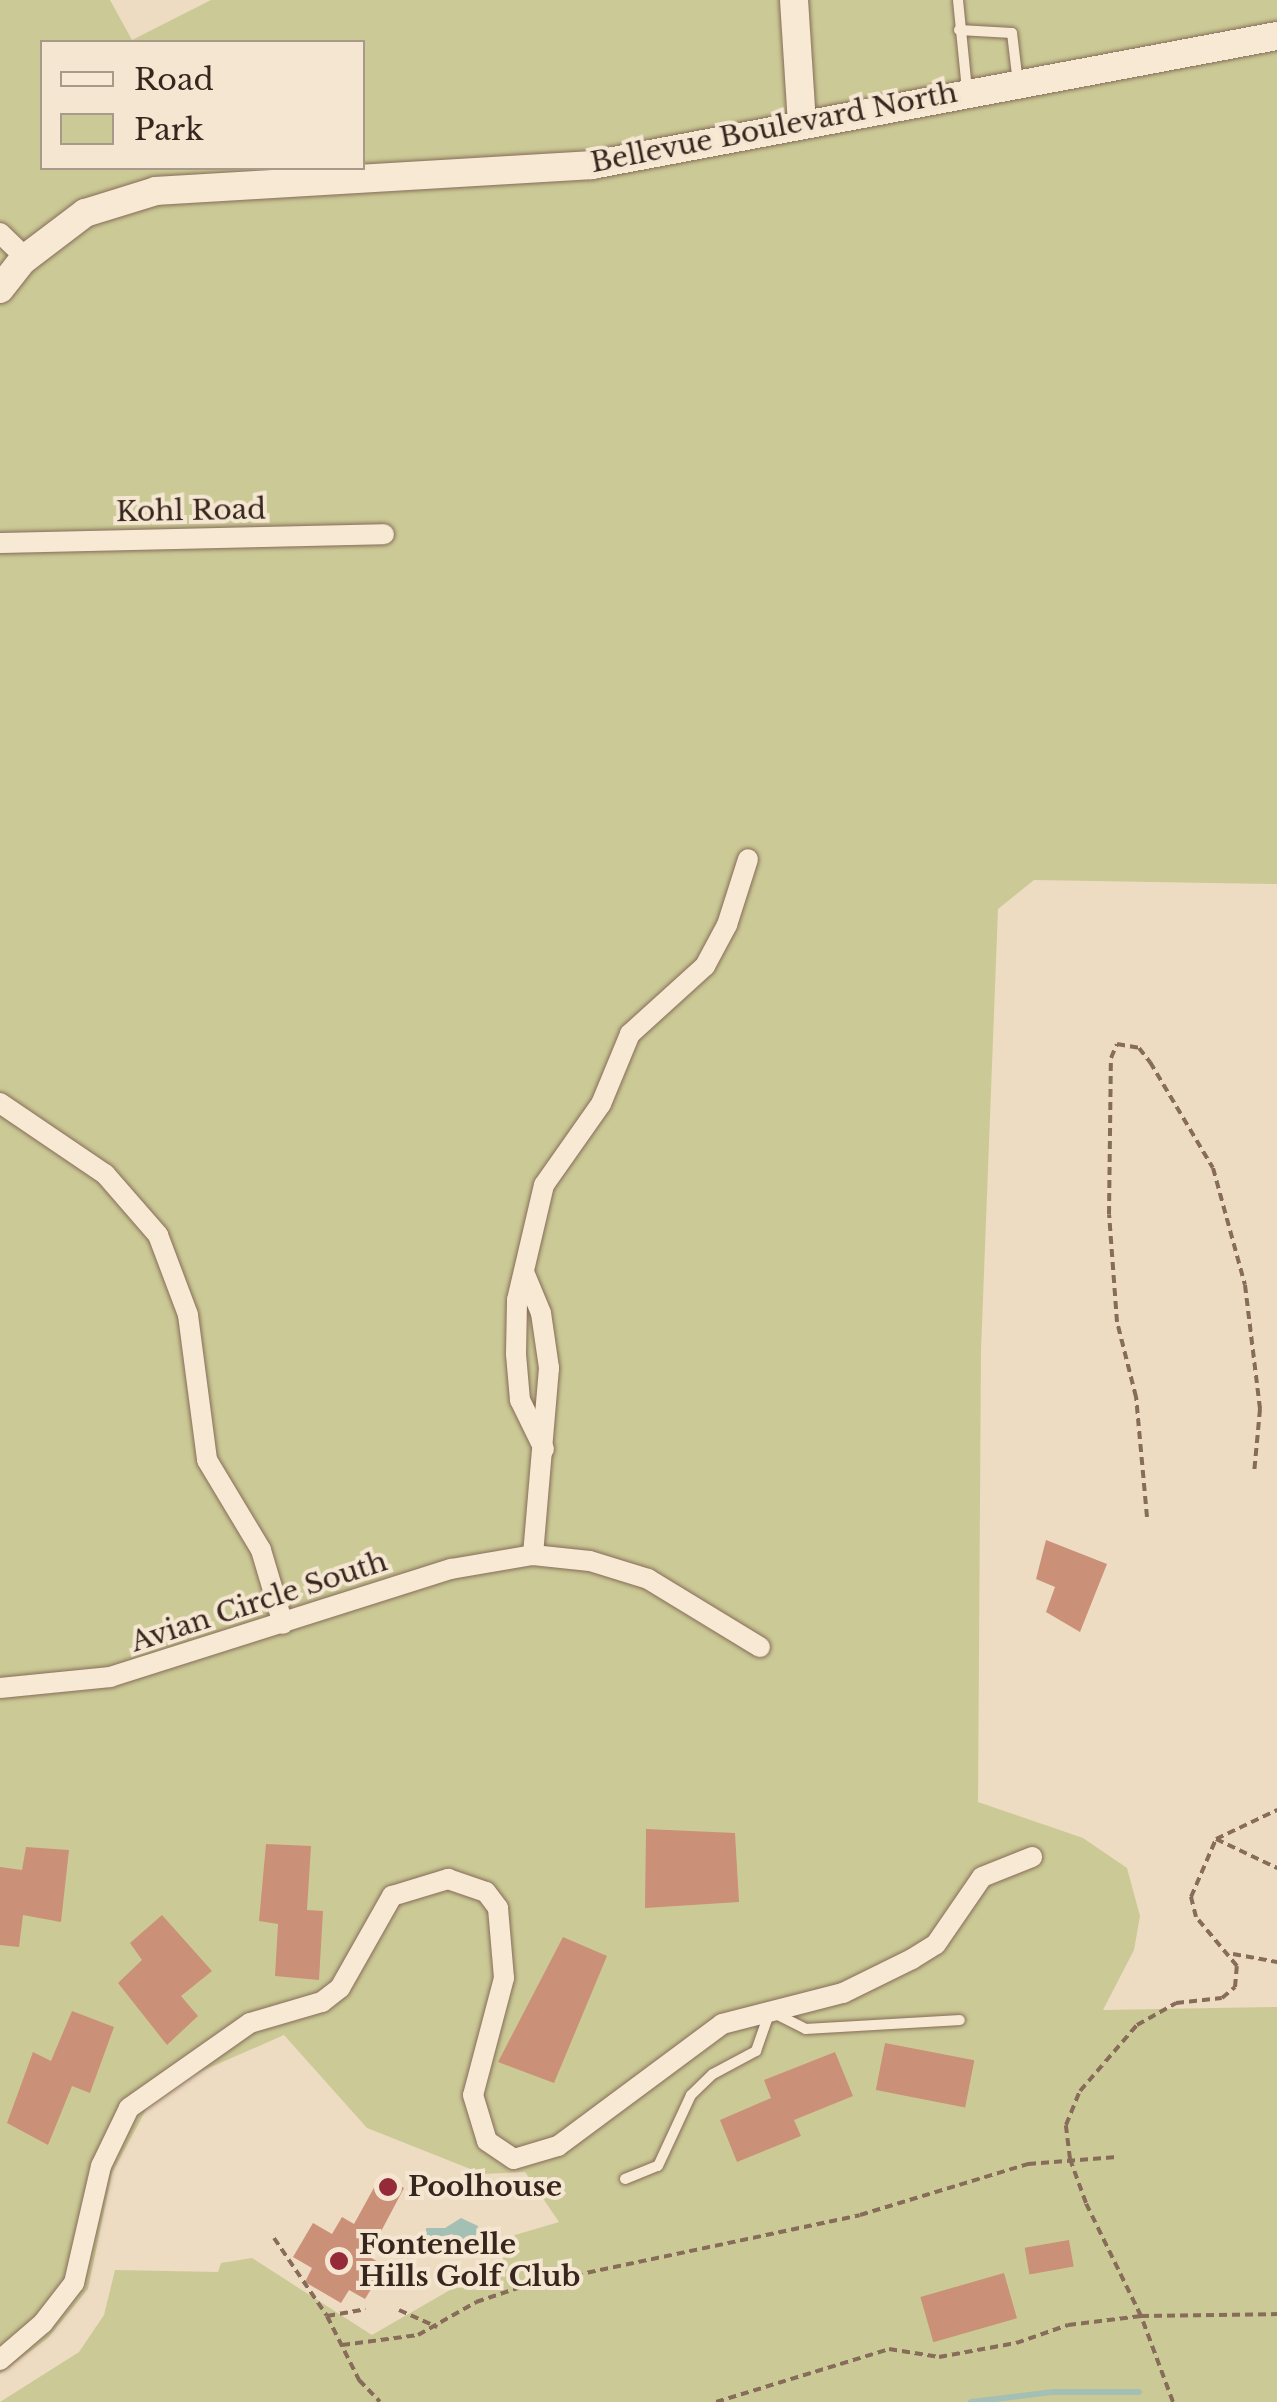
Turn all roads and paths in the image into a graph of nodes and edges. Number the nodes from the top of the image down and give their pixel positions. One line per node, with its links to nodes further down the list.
1 (794, 0): 7 (main road)
2 (958, 0): 3 (lane)
3 (959, 30): 5 (lane); 6 (lane)
4 (1277, 36): 5 (main road, Bellevue Boulevard North)
5 (1018, 83): 6 (main road, Bellevue Boulevard North)
6 (967, 91): 7 (main road, Bellevue Boulevard North)
7 (802, 124): 9 (main road, Bellevue Boulevard North)
8 (0, 233): 9 (street)
9 (26, 258): 10 (main road, Bellevue Boulevard North)
10 (0, 288)
11 (384, 534): 12 (street, Kohl Road)
12 (0, 543)
13 (748, 859): 15 (street)
14 (0, 1102): 20 (street)
15 (522, 1268): 16 (street); 16 (street)
16 (544, 1449): 19 (street)
17 (1254, 1474): 18 (path)
18 (1147, 1518)
19 (533, 1555): 20 (street, Avian Circle South); 21 (street, Avian Circle South)
20 (283, 1624): 22 (street, Avian Circle South)
21 (760, 1647)
22 (0, 1688)
23 (1277, 1810): 24 (path)
24 (1216, 1839): 26 (path); 27 (path)
25 (1032, 1856): 29 (street)
26 (1277, 1868)
27 (1231, 1954): 28 (path); 32 (path)
28 (1277, 1962)
29 (770, 2012): 30 (lane); 33 (lane); 42 (street)
30 (960, 2020)
31 (1117, 2157): 32 (path)
32 (1070, 2159): 39 (path); 40 (path)
33 (626, 2180)
34 (274, 2238): 38 (path)
35 (365, 2309): 38 (path)
36 (399, 2310): 40 (path)
37 (1277, 2314): 39 (path)
38 (327, 2316): 41 (path)
39 (1141, 2316): 44 (path); 45 (path)
40 (437, 2326): 41 (path)
41 (342, 2345): 43 (path)
42 (0, 2360)
43 (380, 2402)
44 (716, 2402)
45 (1173, 2402)

